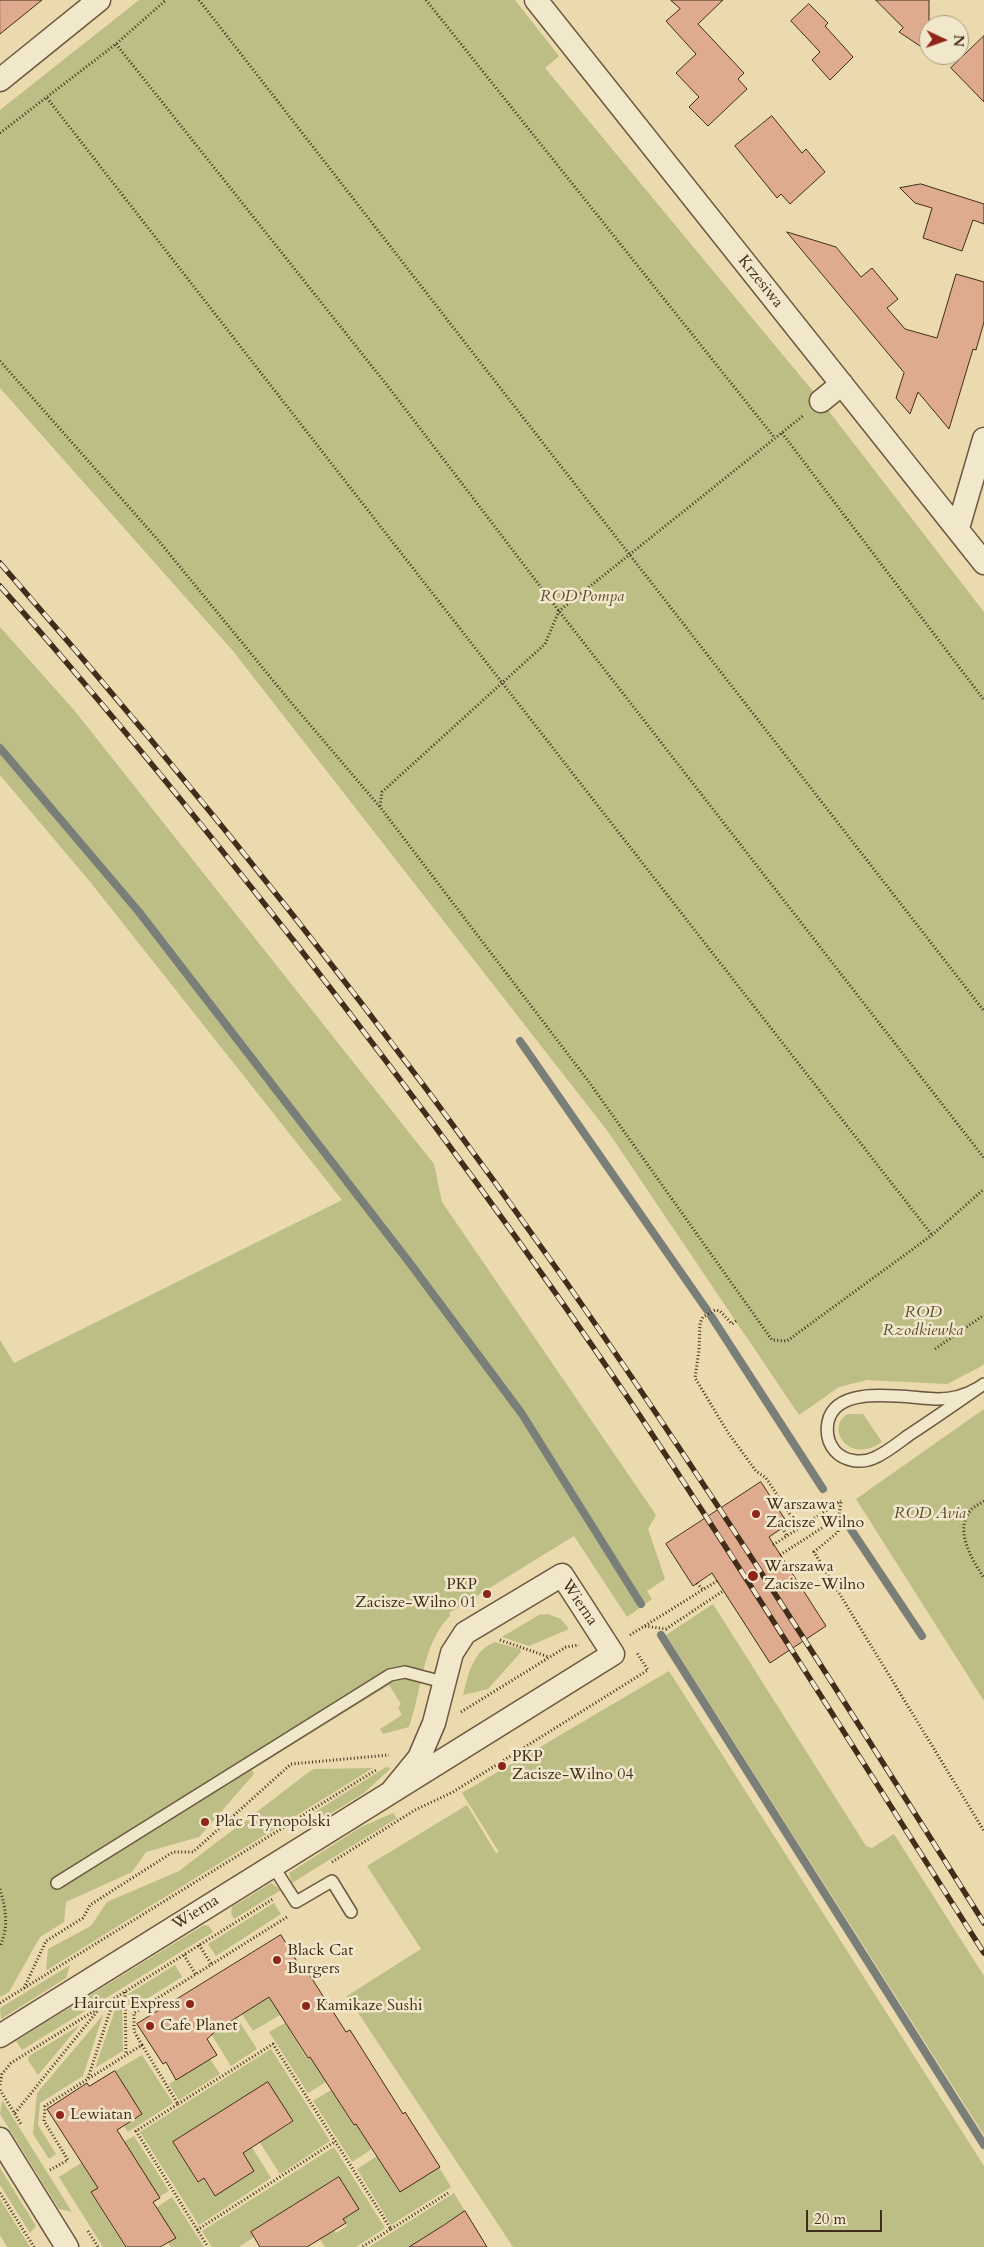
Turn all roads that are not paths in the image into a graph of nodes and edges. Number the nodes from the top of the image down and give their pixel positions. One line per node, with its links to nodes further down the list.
1 (99, 0): 3 (street)
2 (536, 0): 4 (street, Krzesiwa)
3 (0, 80)
4 (842, 384): 5 (street); 7 (street, Krzesiwa)
5 (821, 401)
6 (984, 439): 7 (street)
7 (958, 528): 8 (street, Krzesiwa)
8 (984, 563)
9 (981, 1386): 9 (lane)
10 (443, 1682): 11 (street, Wierna); 11 (street, Wierna); 13 (lane)
11 (392, 1791): 12 (street, Wierna)
12 (273, 1866): 14 (lane); 15 (street, Wierna)
13 (57, 1883)
14 (351, 1912)
15 (0, 2036)
16 (0, 2139): 17 (street)
17 (67, 2247)

